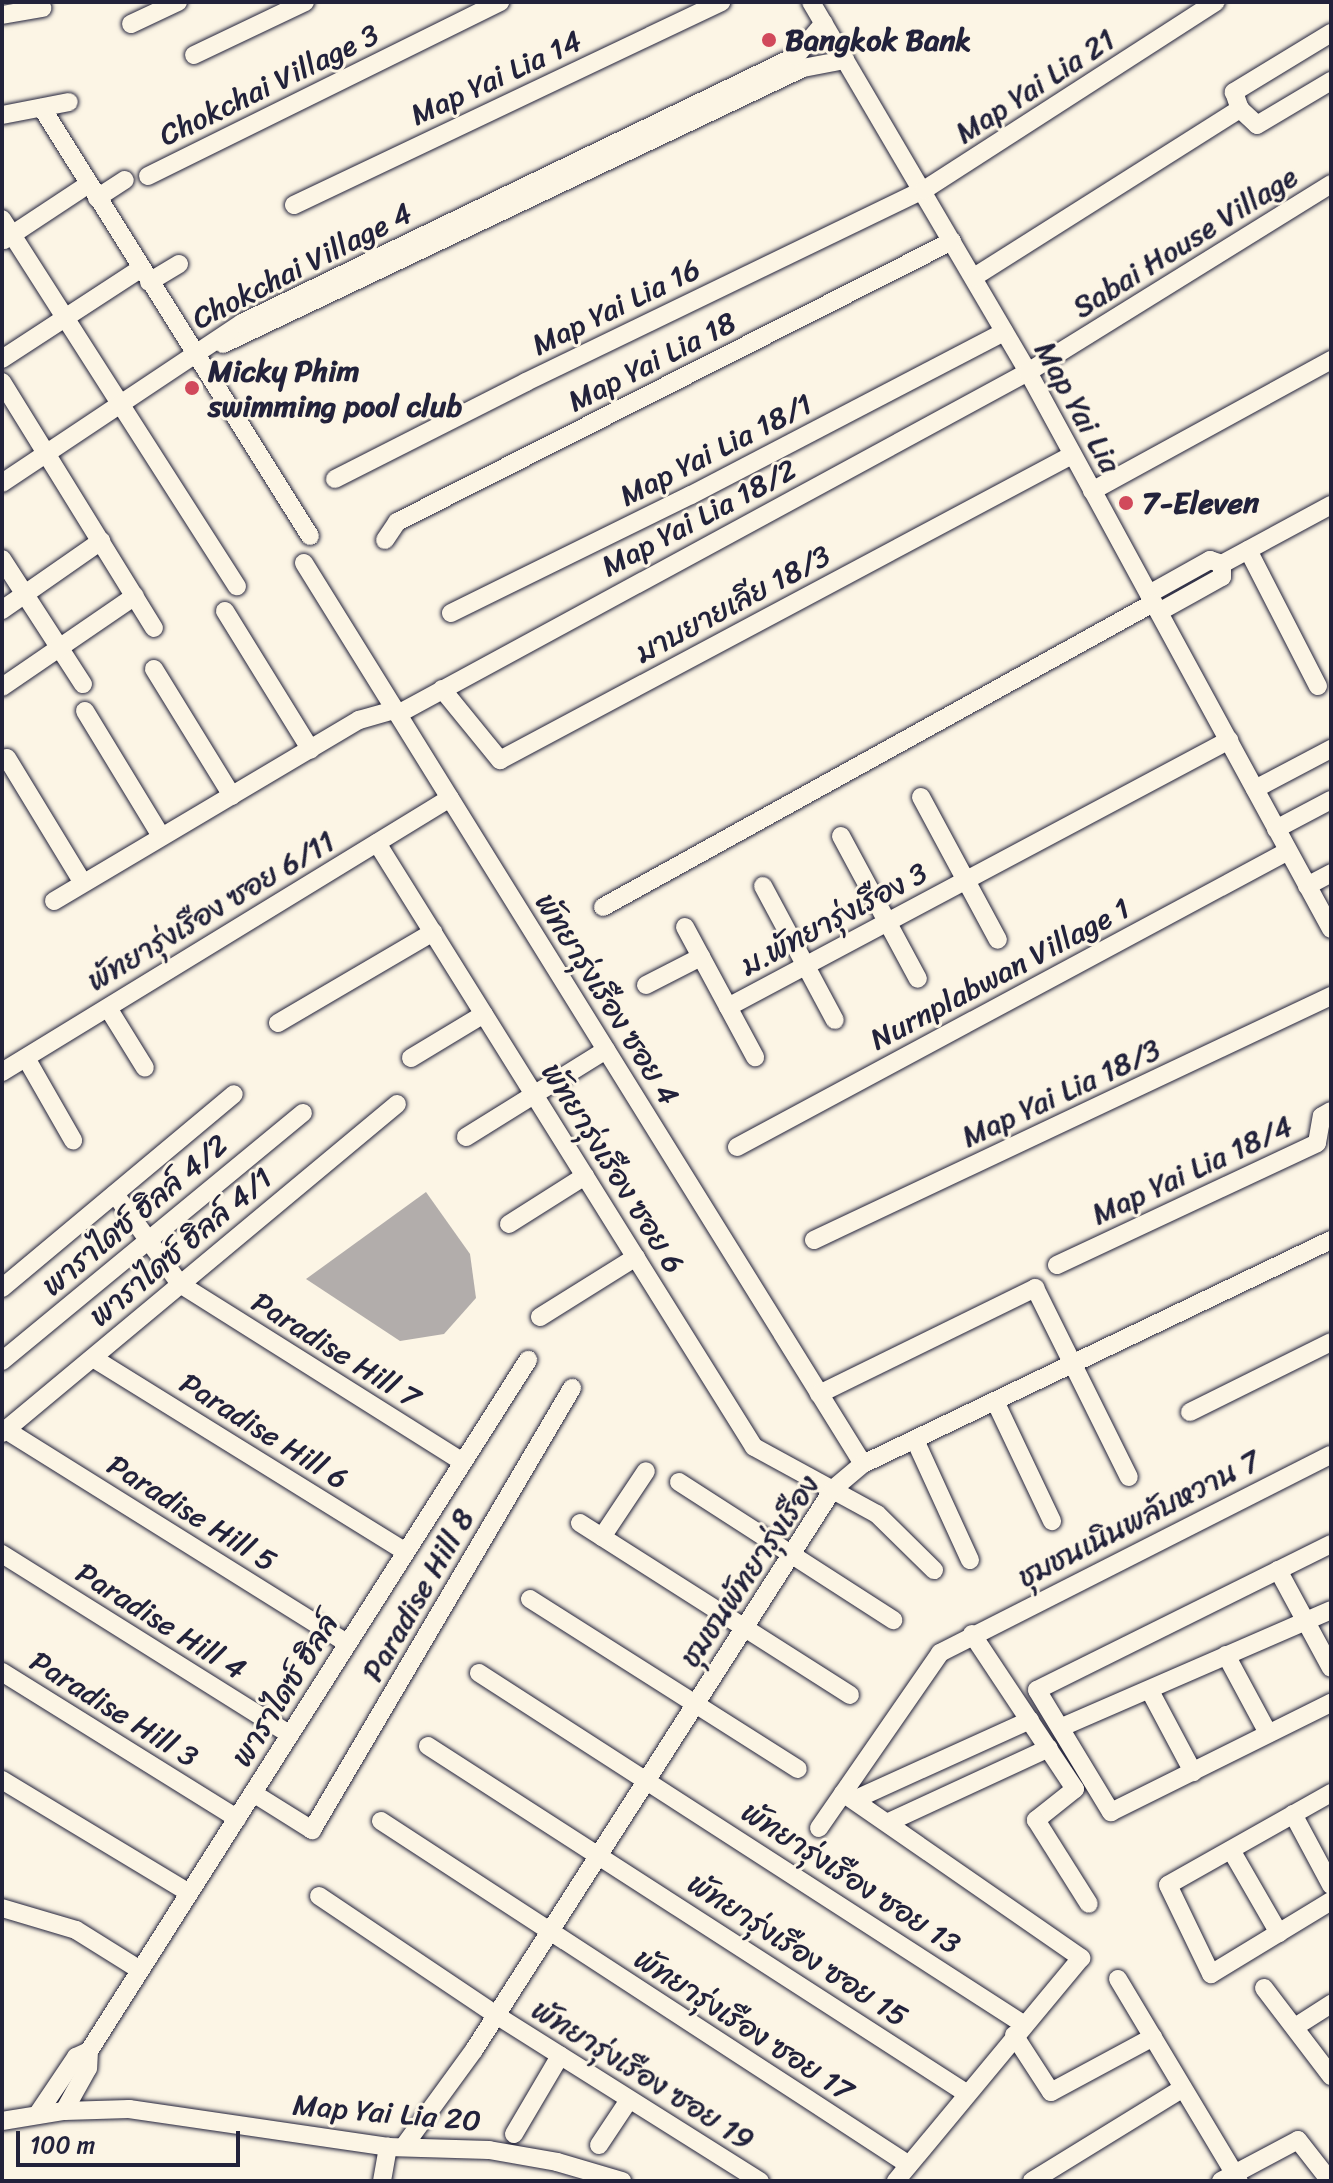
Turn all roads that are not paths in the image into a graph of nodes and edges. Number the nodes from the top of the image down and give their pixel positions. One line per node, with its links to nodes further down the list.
1 (178, 2): 10 (street)
2 (305, 2): 12 (street)
3 (500, 2): 20 (street, Chokchai Village 3)
4 (721, 2): 25 (street, Map Yai Lia 14)
5 (811, 2): 9 (street, Map Yai Lia)
6 (1216, 2): 23 (street, Map Yai Lia 21)
7 (42, 8): 8 (street)
8 (2, 15)
9 (824, 23): 13 (street, Map Yai Lia); 19 (street, Chokchai Village 4)
10 (131, 24)
11 (1331, 33): 17 (street)
12 (194, 55)
13 (845, 60): 19 (street, Chokchai Village 4); 23 (street, Map Yai Lia)
14 (1331, 81): 17 (street)
15 (69, 102): 16 (street)
16 (42, 108): 18 (street); 24 (street)
17 (1240, 109): 30 (street)
18 (2, 115)
19 (616, 150): 33 (street, Chokchai Village 4)
20 (148, 176)
21 (125, 180): 24 (street)
22 (1331, 184): 36 (street, Sabai House Village)
23 (924, 190): 27 (street, Map Yai Lia); 41 (street, Map Yai Lia 16)
24 (93, 191): 26 (street); 29 (street)
25 (294, 205)
26 (5, 232): 31 (street)
27 (952, 241): 30 (street, Map Yai Lia); 46 (street, Map Yai Lia 18)
28 (179, 264): 29 (street)
29 (145, 275): 31 (street); 33 (street)
30 (974, 277): 32 (street, Map Yai Lia)
31 (66, 318): 34 (street); 38 (street)
32 (1004, 332): 36 (street, Map Yai Lia); 57 (street, Map Yai Lia 18/1)
33 (193, 354): 38 (street, Chokchai Village 4); 45 (street)
34 (2, 359)
35 (1331, 360): 43 (street)
36 (1028, 372): 40 (street, Map Yai Lia); 64 (street, Map Yai Lia 18/2)
37 (2, 382): 39 (street)
38 (121, 403): 39 (street, Chokchai Village 4); 51 (street)
39 (47, 454): 42 (street, Chokchai Village 4); 47 (street)
40 (1072, 455): 43 (street, Map Yai Lia); 64 (street, มาบยายเลีย 18/3)
41 (335, 479)
42 (2, 483)
43 (1092, 491): 54 (street, Map Yai Lia)
44 (1331, 505): 48 (street)
45 (310, 536)
46 (385, 540)
47 (101, 541): 52 (street); 53 (street)
48 (1248, 550): 54 (street); 62 (street)
49 (2, 559): 52 (street)
50 (304, 563): 66 (street, พัทยารุ่งเรือง ซอย 4)
51 (237, 586)
52 (26, 595): 55 (street); 59 (street)
53 (135, 596): 58 (street); 59 (street)
54 (1154, 603): 67 (street, Map Yai Lia); 87 (street)
55 (2, 610)
56 (225, 611): 69 (street)
57 (451, 613)
58 (154, 628)
59 (59, 647): 61 (street); 63 (street)
60 (154, 669): 72 (street)
61 (83, 684)
62 (1318, 686)
63 (2, 687)
64 (442, 689): 66 (street, Map Yai Lia 18/2)
65 (85, 711): 77 (street)
66 (397, 712): 69 (street, Map Yai Lia 18/2); 74 (street, พัทยารุ่งเรือง ซอย 4)
67 (1229, 740): 71 (street, Map Yai Lia); 82 (street, ม.พัทยารุ่งเรือง 3)
68 (1331, 749): 71 (street)
69 (311, 750): 72 (street, Map Yai Lia 18/2)
70 (7, 758): 83 (street)
71 (1255, 789): 76 (street, Map Yai Lia)
72 (232, 796): 77 (street, Map Yai Lia 18/2)
73 (921, 797): 82 (street)
74 (450, 798): 79 (street, พัทยารุ่งเรือง ซอย 6/11); 103 (street, พัทยารุ่งเรือง ซอย 4)
75 (1331, 800): 76 (street)
76 (1276, 829): 80 (street, Map Yai Lia)
77 (161, 836): 83 (street, Map Yai Lia 18/2)
78 (841, 836): 88 (street)
79 (377, 843): 91 (street, พัทยารุ่งเรือง ซอย 6); 99 (street, พัทยารุ่งเรือง ซอย 6/11)
80 (1288, 851): 85 (street, Map Yai Lia); 116 (street, Nurnplabwan Village 1)
81 (1331, 873): 85 (street)
82 (966, 880): 88 (street, ม.พัทยารุ่งเรือง 3); 92 (street)
83 (83, 883): 86 (street, Map Yai Lia 18/2)
84 (763, 886): 94 (street)
85 (1307, 886): 89 (street, Map Yai Lia)
86 (54, 901)
87 (603, 907)
88 (887, 923): 94 (street, ม.พัทยารุ่งเรือง 3); 95 (street)
89 (1329, 923)
90 (685, 927): 93 (street)
91 (433, 932): 100 (street, พัทยารุ่งเรือง ซอย 6); 102 (street)
92 (998, 940)
93 (701, 957): 96 (street); 98 (street)
94 (806, 966): 98 (street, ม.พัทยารุ่งเรือง 3); 101 (street)
95 (918, 979)
96 (646, 985)
97 (1331, 996): 121 (street, Map Yai Lia 18/3)
98 (728, 1007): 104 (street)
99 (108, 1008): 105 (street, พัทยารุ่งเรือง ซอย 6/11); 107 (street)
100 (484, 1014): 106 (street); 109 (street, พัทยารุ่งเรือง ซอย 6)
101 (835, 1020)
102 (278, 1023)
103 (606, 1050): 109 (street); 134 (street, พัทยารุ่งเรือง ซอย 4)
104 (755, 1057)
105 (26, 1058): 108 (street, พัทยารุ่งเรือง ซอย 6/11); 115 (street)
106 (411, 1058)
107 (145, 1068)
108 (2, 1072)
109 (533, 1093): 114 (street); 117 (street, พัทยารุ่งเรือง ซอย 6)
110 (234, 1094): 118 (street)
111 (397, 1104): 125 (street, พาราไดซ์ ฮิลล์ 4/1)
112 (1331, 1111): 124 (street, Map Yai Lia 18/4)
113 (303, 1113): 120 (street, พาราไดซ์ ฮิลล์ 4/2)
114 (466, 1137)
115 (73, 1140)
116 (737, 1147)
117 (585, 1176): 119 (street); 123 (street, พัทยารุ่งเรือง ซอย 6)
118 (115, 1194): 120 (street); 126 (street)
119 (509, 1224)
120 (150, 1239): 125 (street); 131 (street, พาราไดซ์ ฮิลล์ 4/2)
121 (814, 1240)
122 (1331, 1240): 132 (street, ชุมชนพัทยารุ่งเรือง)
123 (636, 1257): 127 (street); 145 (street, พัทยารุ่งเรือง ซอย 6)
124 (1057, 1265)
125 (180, 1284): 129 (street, พาราไดซ์ ฮิลล์ 4/1); 140 (street, Paradise Hill 7)
126 (2, 1288)
127 (540, 1317)
128 (1331, 1342): 136 (street)
129 (93, 1358): 137 (street, พาราไดซ์ ฮิลล์ 4/1); 150 (street, Paradise Hill 6)
130 (528, 1360): 140 (street, พาราไดซ์ ฮิลล์)
131 (2, 1361)
132 (1072, 1364): 134 (street); 135 (street, ชุมชนพัทยารุ่งเรือง); 143 (street)
133 (572, 1388): 181 (street)
134 (819, 1394): 141 (street, พัทยารุ่งเรือง ซอย 4)
135 (995, 1401): 138 (street, ชุมชนพัทยารุ่งเรือง); 146 (street)
136 (1190, 1412)
137 (4, 1432): 162 (street, Paradise Hill 5)
138 (915, 1440): 141 (street, ชุมชนพัทยารุ่งเรือง); 153 (street)
139 (1331, 1455): 161 (street, ชุมชนเนินพลับหวาน 7)
140 (463, 1462): 150 (street, พาราไดซ์ ฮิลล์)
141 (863, 1464): 145 (street, ชุมชนพัทยารุ่งเรือง)
142 (646, 1471): 148 (street)
143 (1129, 1477)
144 (679, 1482): 151 (street)
145 (833, 1489): 151 (street, ชุมชนพัทยารุ่งเรือง); 154 (street, พัทยารุ่งเรือง ซอย 6)
146 (1052, 1521)
147 (580, 1523): 148 (street)
148 (602, 1537): 160 (street)
149 (1331, 1544): 155 (street)
150 (406, 1552): 162 (street, พาราไดซ์ ฮิลล์)
151 (793, 1553): 158 (street); 160 (street, ชุมชนพัทยารุ่งเรือง)
152 (2, 1554): 174 (street, Paradise Hill 4)
153 (970, 1560)
154 (934, 1570)
155 (1278, 1570): 159 (street); 172 (street)
156 (530, 1599): 170 (street)
157 (1331, 1610): 159 (street)
158 (893, 1620)
159 (1306, 1621): 163 (street); 164 (street)
160 (744, 1628): 168 (street); 170 (street, ชุมชนพัทยารุ่งเรือง)
161 (972, 1634): 171 (street); 183 (street, ชุมชนเนินพลับหวาน 7)
162 (348, 1644): 174 (street, พาราไดซ์ ฮิลล์)
163 (1226, 1655): 167 (street); 173 (street)
164 (1331, 1668)
165 (2, 1672): 185 (street, Paradise Hill 3)
166 (479, 1673): 179 (street, พัทยารุ่งเรือง ซอย 13)
167 (1150, 1691): 172 (street); 178 (street)
168 (850, 1695)
169 (1331, 1703): 173 (street)
170 (696, 1704): 177 (street); 179 (street, ชุมชนพัทยารุ่งเรือง)
171 (1030, 1720): 176 (street); 183 (street)
172 (1062, 1727): 178 (street)
173 (1268, 1733): 178 (street)
174 (290, 1735): 181 (street, พาราไดซ์ ฮิลล์)
175 (428, 1746): 190 (street, พัทยารุ่งเรือง ซอย 15)
176 (1049, 1748): 187 (street); 195 (street)
177 (798, 1769)
178 (1193, 1772)
179 (648, 1779): 190 (street, ชุมชนพัทยารุ่งเรือง); 205 (street, พัทยารุ่งเรือง ซอย 13)
180 (2, 1780): 192 (street)
181 (253, 1793): 185 (street, พาราไดซ์ ฮิลล์)
182 (1331, 1793): 184 (street)
183 (850, 1796): 187 (street); 188 (street, ชุมชนเนินพลับหวาน 7)
184 (1293, 1814): 189 (street); 191 (street)
185 (237, 1818): 192 (street, พาราไดซ์ ฮิลล์)
186 (381, 1821): 197 (street, พัทยารุ่งเรือง ซอย 17)
187 (889, 1822): 205 (street)
188 (819, 1828)
189 (1231, 1850): 198 (street); 198 (street)
190 (599, 1855): 197 (street, ชุมชนพัทยารุ่งเรือง); 211 (street, พัทยารุ่งเรือง ซอย 15)
191 (1331, 1885)
192 (189, 1893): 199 (street, พาราไดซ์ ฮิลล์)
193 (319, 1896): 203 (street, พัทยารุ่งเรือง ซอย 19)
194 (1331, 1901): 198 (street)
195 (1089, 1904)
196 (2, 1908): 199 (street)
197 (549, 1932): 203 (street, ชุมชนพัทยารุ่งเรือง); 219 (street, พัทยารุ่งเรือง ซอย 17)
198 (1279, 1933)
199 (140, 1970): 207 (street, พาราไดซ์ ฮิลล์)
200 (1118, 1979): 206 (street)
201 (1264, 1988): 204 (street)
202 (1331, 2004): 204 (street)
203 (496, 2015): 208 (street, พัทยารุ่งเรือง ซอย 19); 218 (street, ชุมชนพัทยารุ่งเรือง)
204 (1295, 2027): 209 (street)
205 (1019, 2029): 206 (street); 211 (street)
206 (1153, 2037): 210 (street)
207 (89, 2051): 213 (street, พาราไดซ์ ฮิลล์); 214 (street, พาราไดซ์ ฮิลล์)
208 (560, 2056): 212 (street, พัทยารุ่งเรือง ซอย 19); 216 (street)
209 (1331, 2076)
210 (1183, 2088): 220 (street); 225 (street)
211 (966, 2093): 219 (street)
212 (629, 2100): 217 (street); 223 (street, พัทยารุ่งเรือง ซอย 19)
213 (64, 2111): 214 (street, Map Yai Lia 20); 218 (street, Map Yai Lia 20)
214 (37, 2115): 215 (street, Map Yai Lia 20)
215 (2, 2121)
216 (514, 2134)
217 (599, 2145)
218 (396, 2147): 221 (street); 222 (street, Map Yai Lia 20)
219 (909, 2165): 224 (street)
220 (1231, 2178): 226 (street)
221 (382, 2181)
222 (622, 2181)
223 (760, 2181)
224 (896, 2181)
225 (1032, 2181)
226 (1330, 2181)

